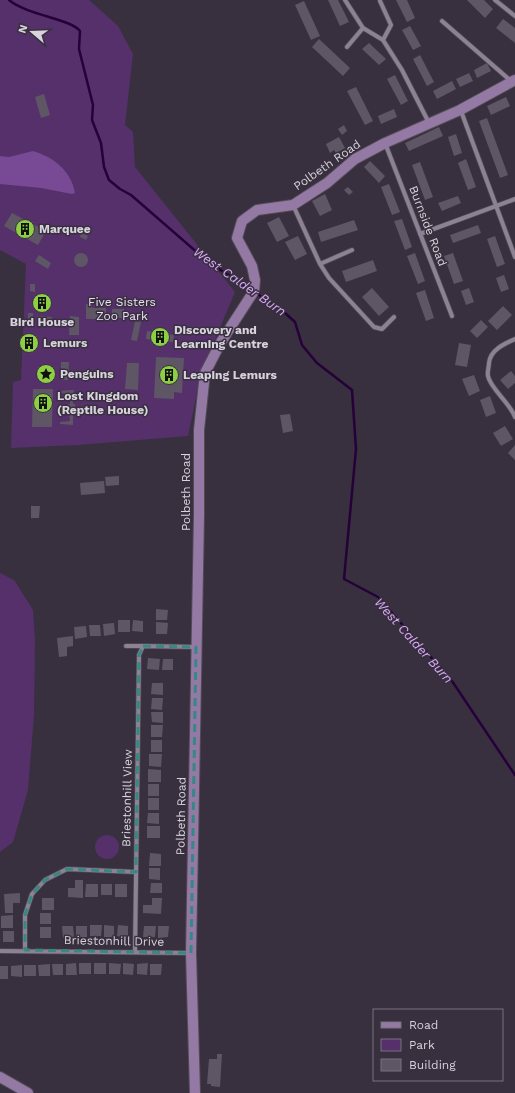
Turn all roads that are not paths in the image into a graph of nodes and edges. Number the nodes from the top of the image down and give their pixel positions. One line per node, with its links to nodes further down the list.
1 (345, 0): 6 (street)
2 (495, 0): 4 (street)
3 (380, 1): 7 (street)
4 (515, 16)
5 (442, 21): 9 (street)
6 (363, 28): 7 (street); 8 (street)
7 (383, 40): 11 (street)
8 (347, 47)
9 (513, 81): 10 (street, Polbeth Road)
10 (460, 110): 11 (street, Polbeth Road); 15 (street)
11 (430, 124): 12 (street, Polbeth Road)
12 (385, 143): 14 (street, Polbeth Road); 16 (street, Burnside Road)
13 (515, 199): 15 (street)
14 (293, 205): 19 (street); 26 (street, Polbeth Road)
15 (496, 206): 16 (street); 18 (street)
16 (420, 234): 20 (street, Burnside Road)
17 (352, 250): 19 (street)
18 (515, 257)
19 (320, 264): 21 (street)
20 (452, 316)
21 (394, 317)
22 (515, 339): 23 (street)
23 (515, 417)
24 (126, 646): 25 (street)
25 (143, 646): 26 (street); 27 (street, Briestonhill View)
26 (196, 647): 31 (street, Polbeth Road)
27 (136, 872): 28 (street); 30 (street, Briestonhill View)
28 (25, 950): 29 (street); 30 (street, Briestonhill Drive)
29 (0, 951)
30 (136, 952): 31 (street, Briestonhill Drive)
31 (191, 952): 34 (street, Polbeth Road)
32 (0, 1077): 33 (street)
33 (28, 1093)
34 (195, 1093)

